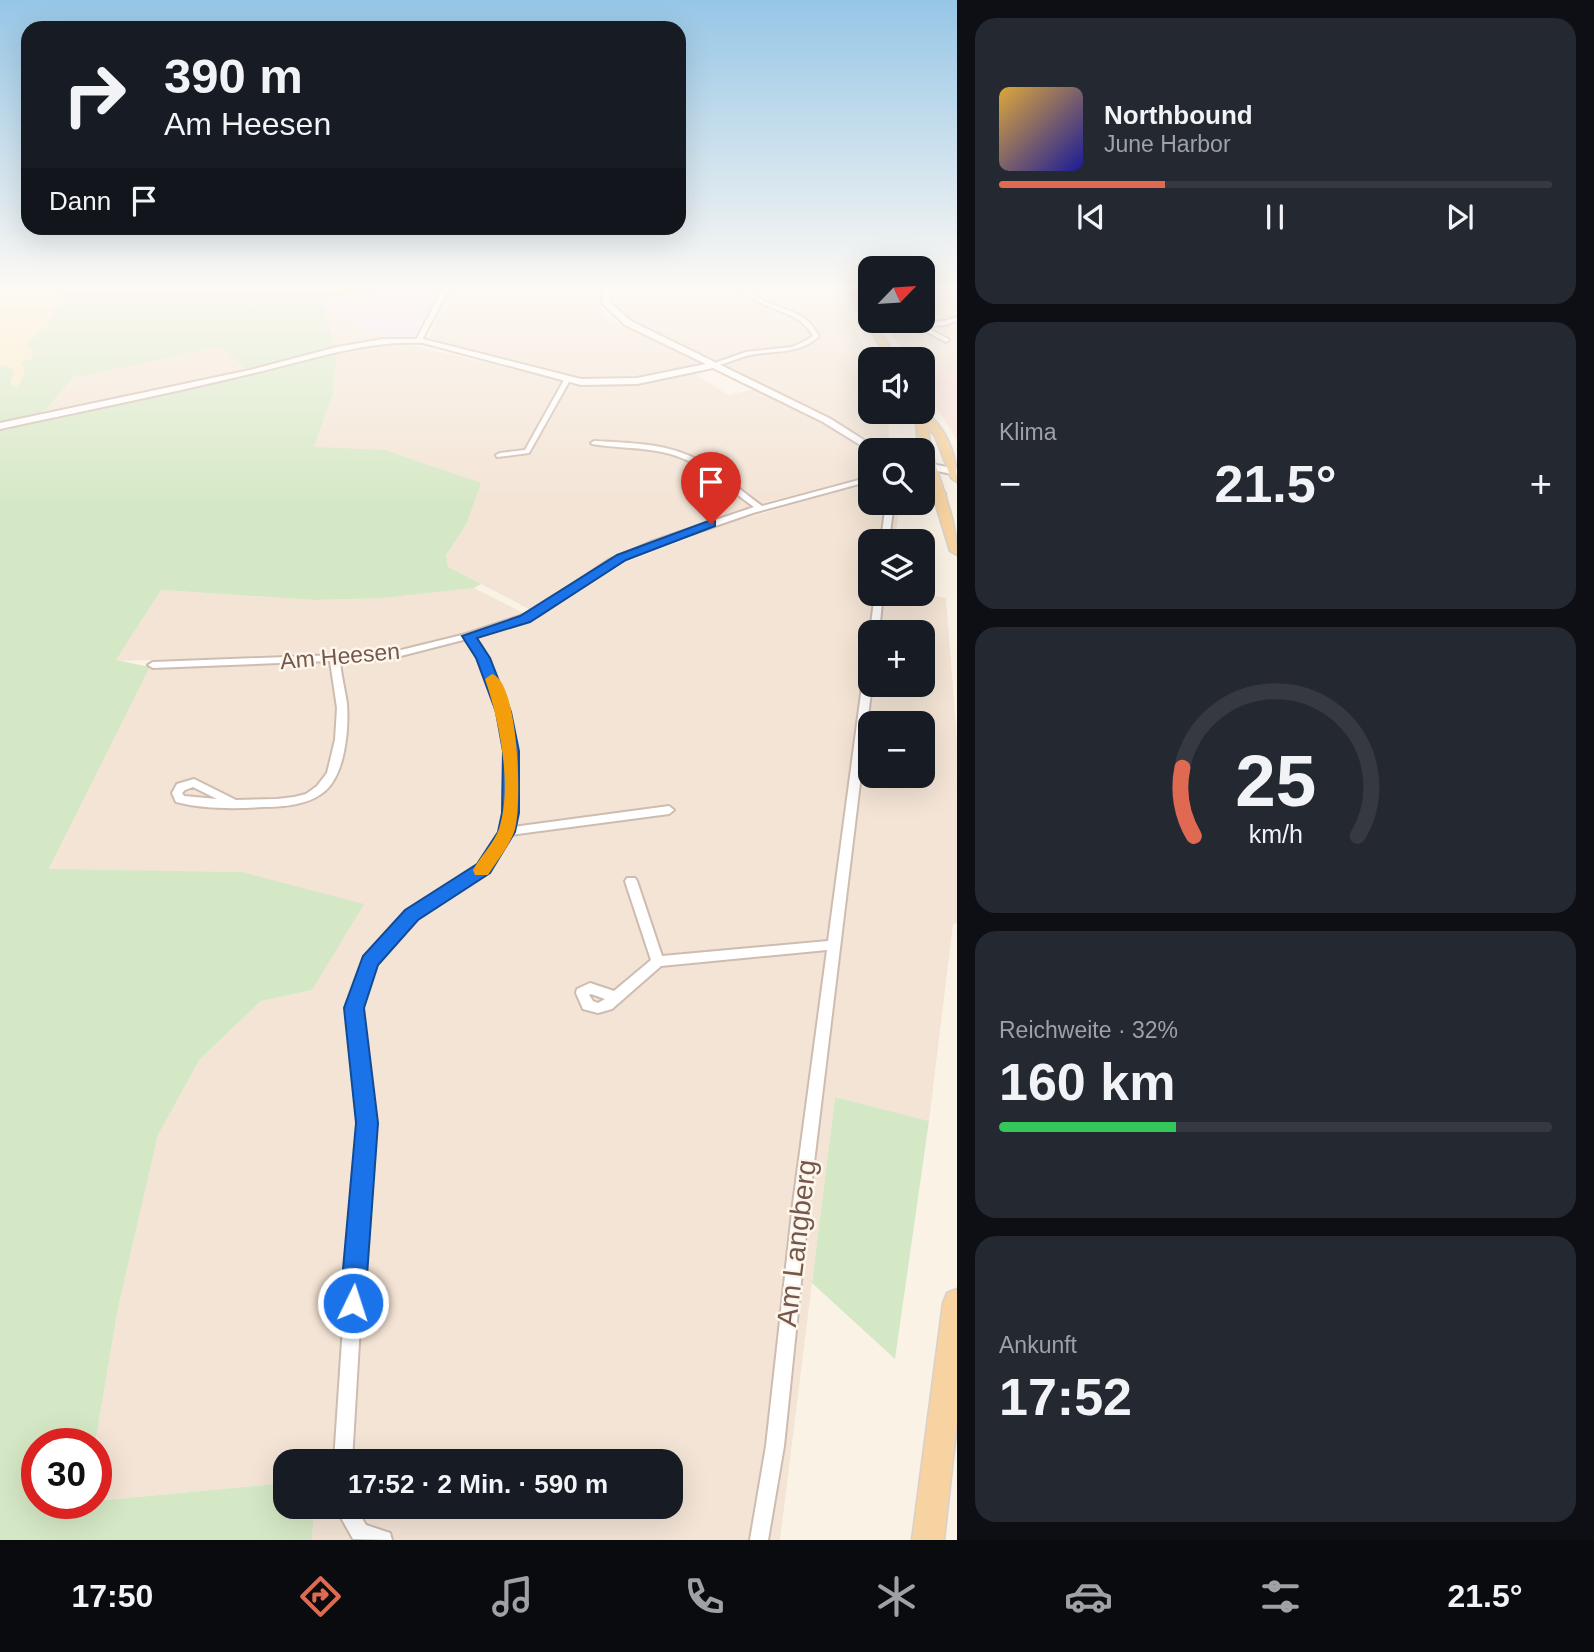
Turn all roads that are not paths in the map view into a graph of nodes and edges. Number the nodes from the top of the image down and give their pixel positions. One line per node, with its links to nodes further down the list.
1 (296, 360): 8 (street)
2 (493, 360): 6 (street)
3 (703, 360): 5 (street)
4 (728, 360): 5 (street)
5 (713, 365): 6 (street); 9 (street)
6 (567, 380): 11 (street)
7 (930, 424): 13 (main road)
8 (0, 426)
9 (858, 440)
10 (594, 443): 18 (street)
11 (500, 455)
12 (935, 462): 13 (street)
13 (955, 470)
14 (858, 482): 18 (street, Am Heesen)
15 (935, 483): 17 (main road)
16 (935, 491): 17 (street)
17 (940, 494): 19 (main road)
18 (760, 508): 20 (street, Am Heesen)
19 (957, 551)
20 (469, 636): 21 (street, Am Heesen); 26 (street)
21 (335, 660): 22 (street, Am Heesen); 24 (street)
22 (153, 665)
23 (866, 697): 28 (street, Am Langberg)
24 (232, 802)
25 (668, 810): 26 (street)
26 (506, 832): 32 (street)
27 (631, 881): 29 (street)
28 (834, 945): 29 (street); 35 (street, Am Langberg)
29 (658, 961): 30 (street)
30 (617, 998)
31 (957, 1303): 36 (main road)
32 (344, 1449)
33 (352, 1519): 34 (street)
34 (383, 1540)
35 (759, 1540)
36 (928, 1540)

